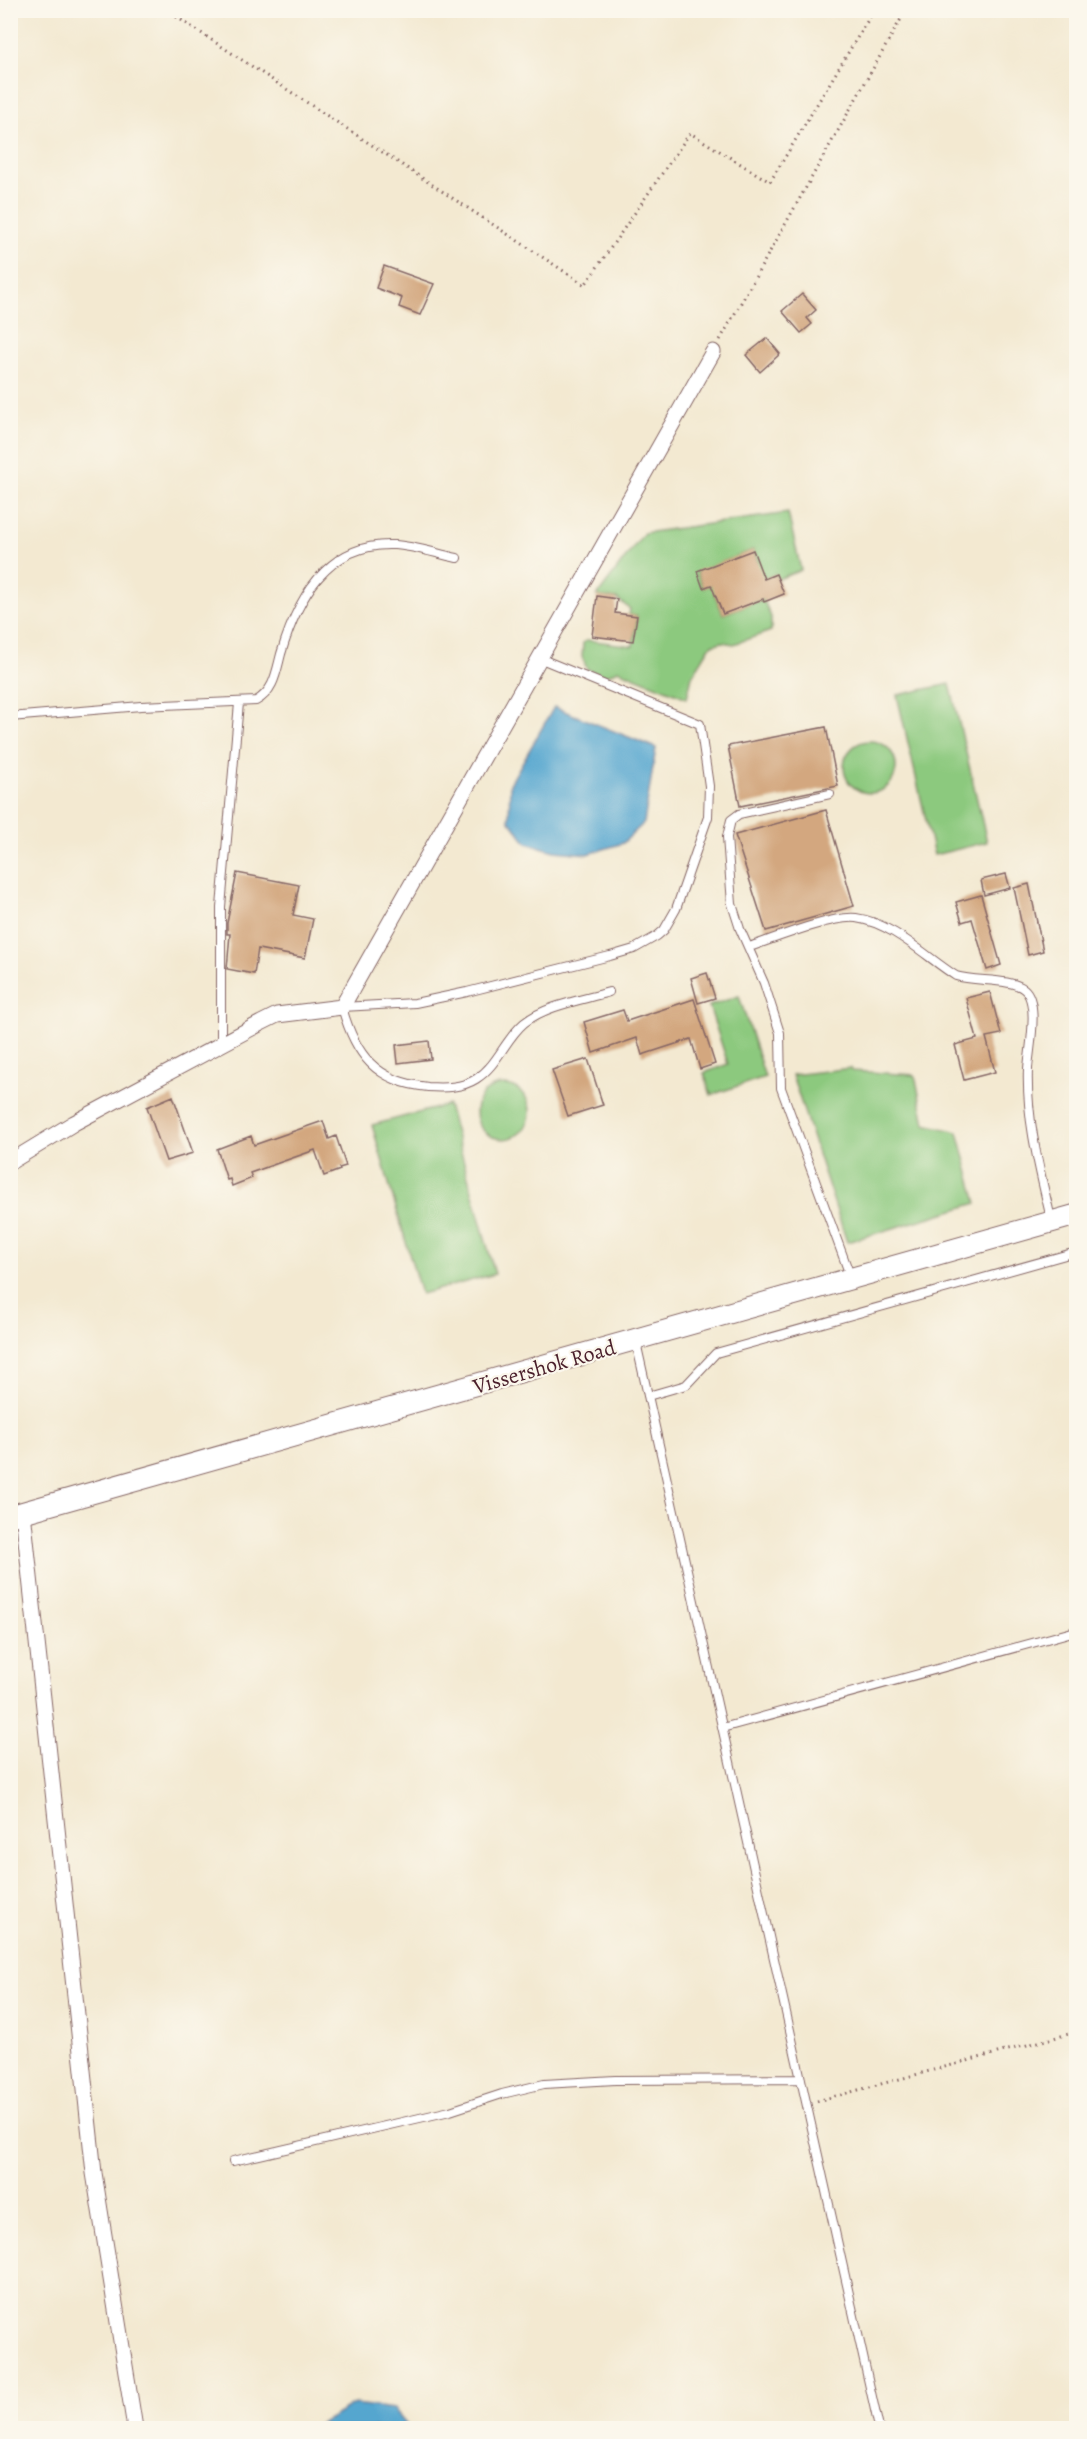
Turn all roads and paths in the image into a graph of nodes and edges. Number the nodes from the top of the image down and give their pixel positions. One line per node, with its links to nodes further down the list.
1 (166, 10): 2 (path)
2 (874, 10)
3 (906, 10): 4 (path)
4 (713, 352): 6 (street)
5 (458, 558): 7 (lane)
6 (538, 658): 12 (street); 12 (lane)
7 (238, 703): 8 (lane); 13 (lane)
8 (10, 717)
9 (830, 794): 10 (lane)
10 (748, 947): 16 (lane); 18 (lane)
11 (609, 992): 12 (lane)
12 (342, 1007): 13 (street)
13 (221, 1043): 14 (street)
14 (10, 1162)
15 (1077, 1215): 16 (main road, Vissershok Road)
16 (1052, 1222): 18 (main road, Vissershok Road)
17 (1077, 1252): 20 (lane)
18 (852, 1280): 19 (main road, Vissershok Road)
19 (636, 1340): 20 (lane); 21 (main road, Vissershok Road)
20 (648, 1396): 23 (lane)
21 (17, 1514): 28 (street)
22 (1077, 1630): 23 (lane)
23 (722, 1728): 25 (lane)
24 (1077, 2032): 26 (path)
25 (801, 2079): 26 (lane); 27 (lane)
26 (806, 2104): 29 (lane)
27 (233, 2162)
28 (135, 2428)
29 (879, 2428)

